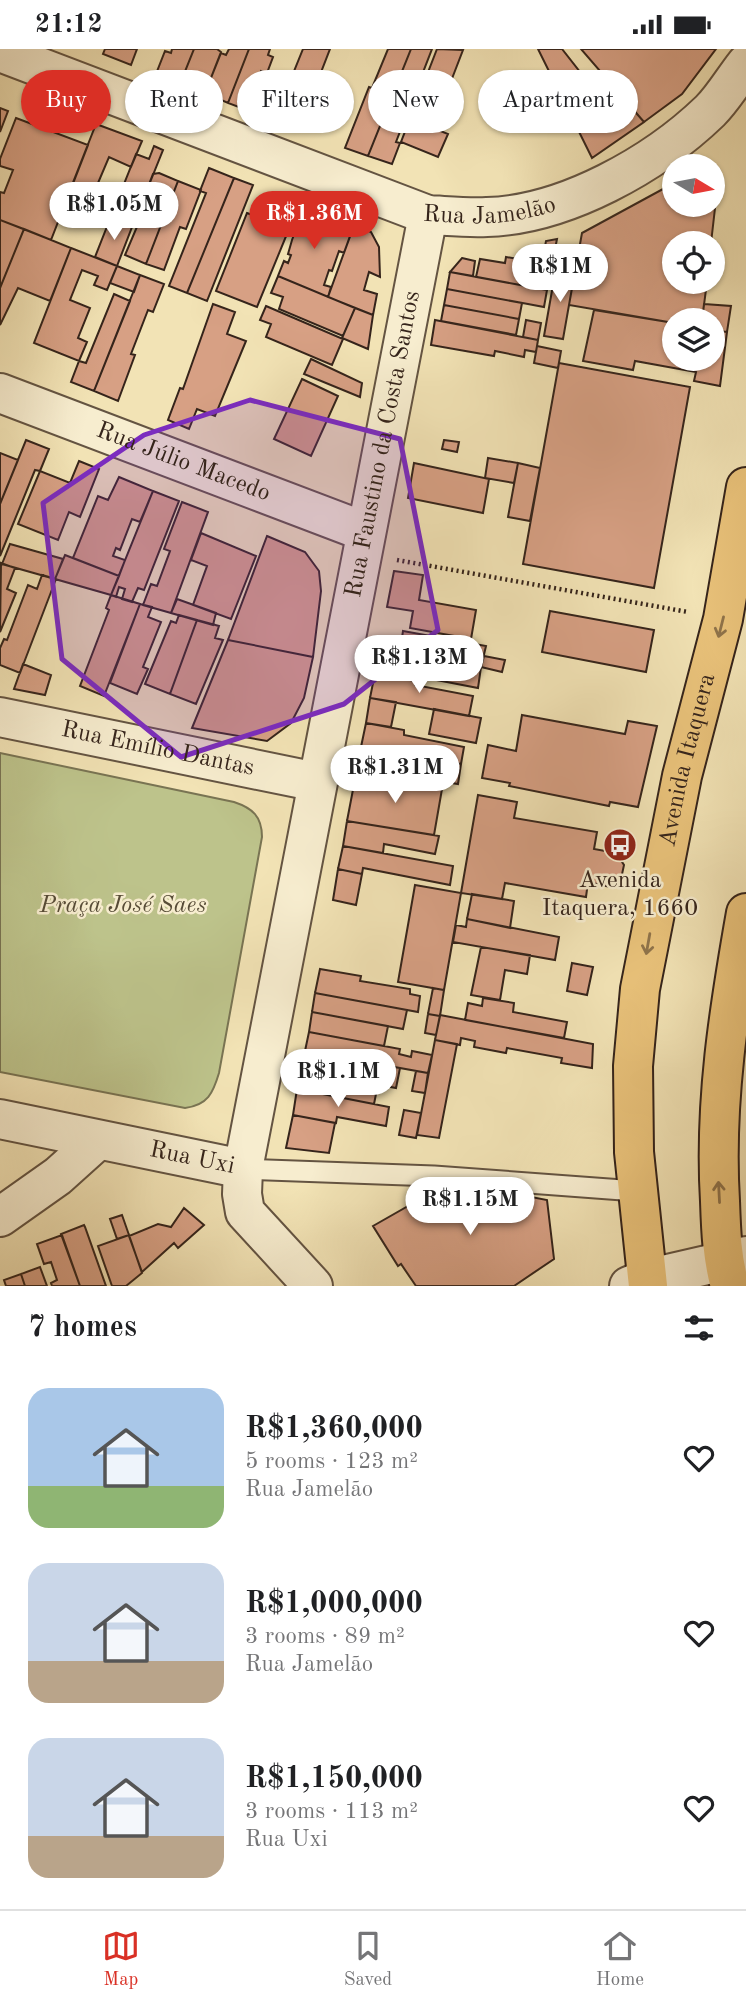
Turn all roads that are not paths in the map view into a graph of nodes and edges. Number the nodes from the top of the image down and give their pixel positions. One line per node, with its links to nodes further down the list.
1 (0, 52): 3 (street, Rua Jamelão)
2 (746, 64): 3 (street, Rua Jamelão)
3 (428, 215): 6 (street, Rua Faustino da Costa Santos)
4 (0, 393): 6 (street, Rua Júlio Macedo)
5 (746, 487): 13 (main road, Avenida Itaquera, one-way to 13)
6 (364, 543): 8 (street, Rua Faustino da Costa Santos)
7 (0, 717): 8 (street, Rua Emílio Dantas)
8 (317, 782): 12 (street, Rua Faustino da Costa Santos)
9 (746, 913): 15 (main road, one-way to 9)
10 (0, 1119): 11 (street, Rua Uxi)
11 (98, 1140): 12 (street, Rua Uxi); 14 (street)
12 (243, 1169): 13 (lane); 17 (street, Rua Uxi)
13 (636, 1191): 16 (main road, Avenida Itaquera)
14 (0, 1217)
15 (733, 1267): 16 (street)
16 (641, 1284)
17 (313, 1286)

